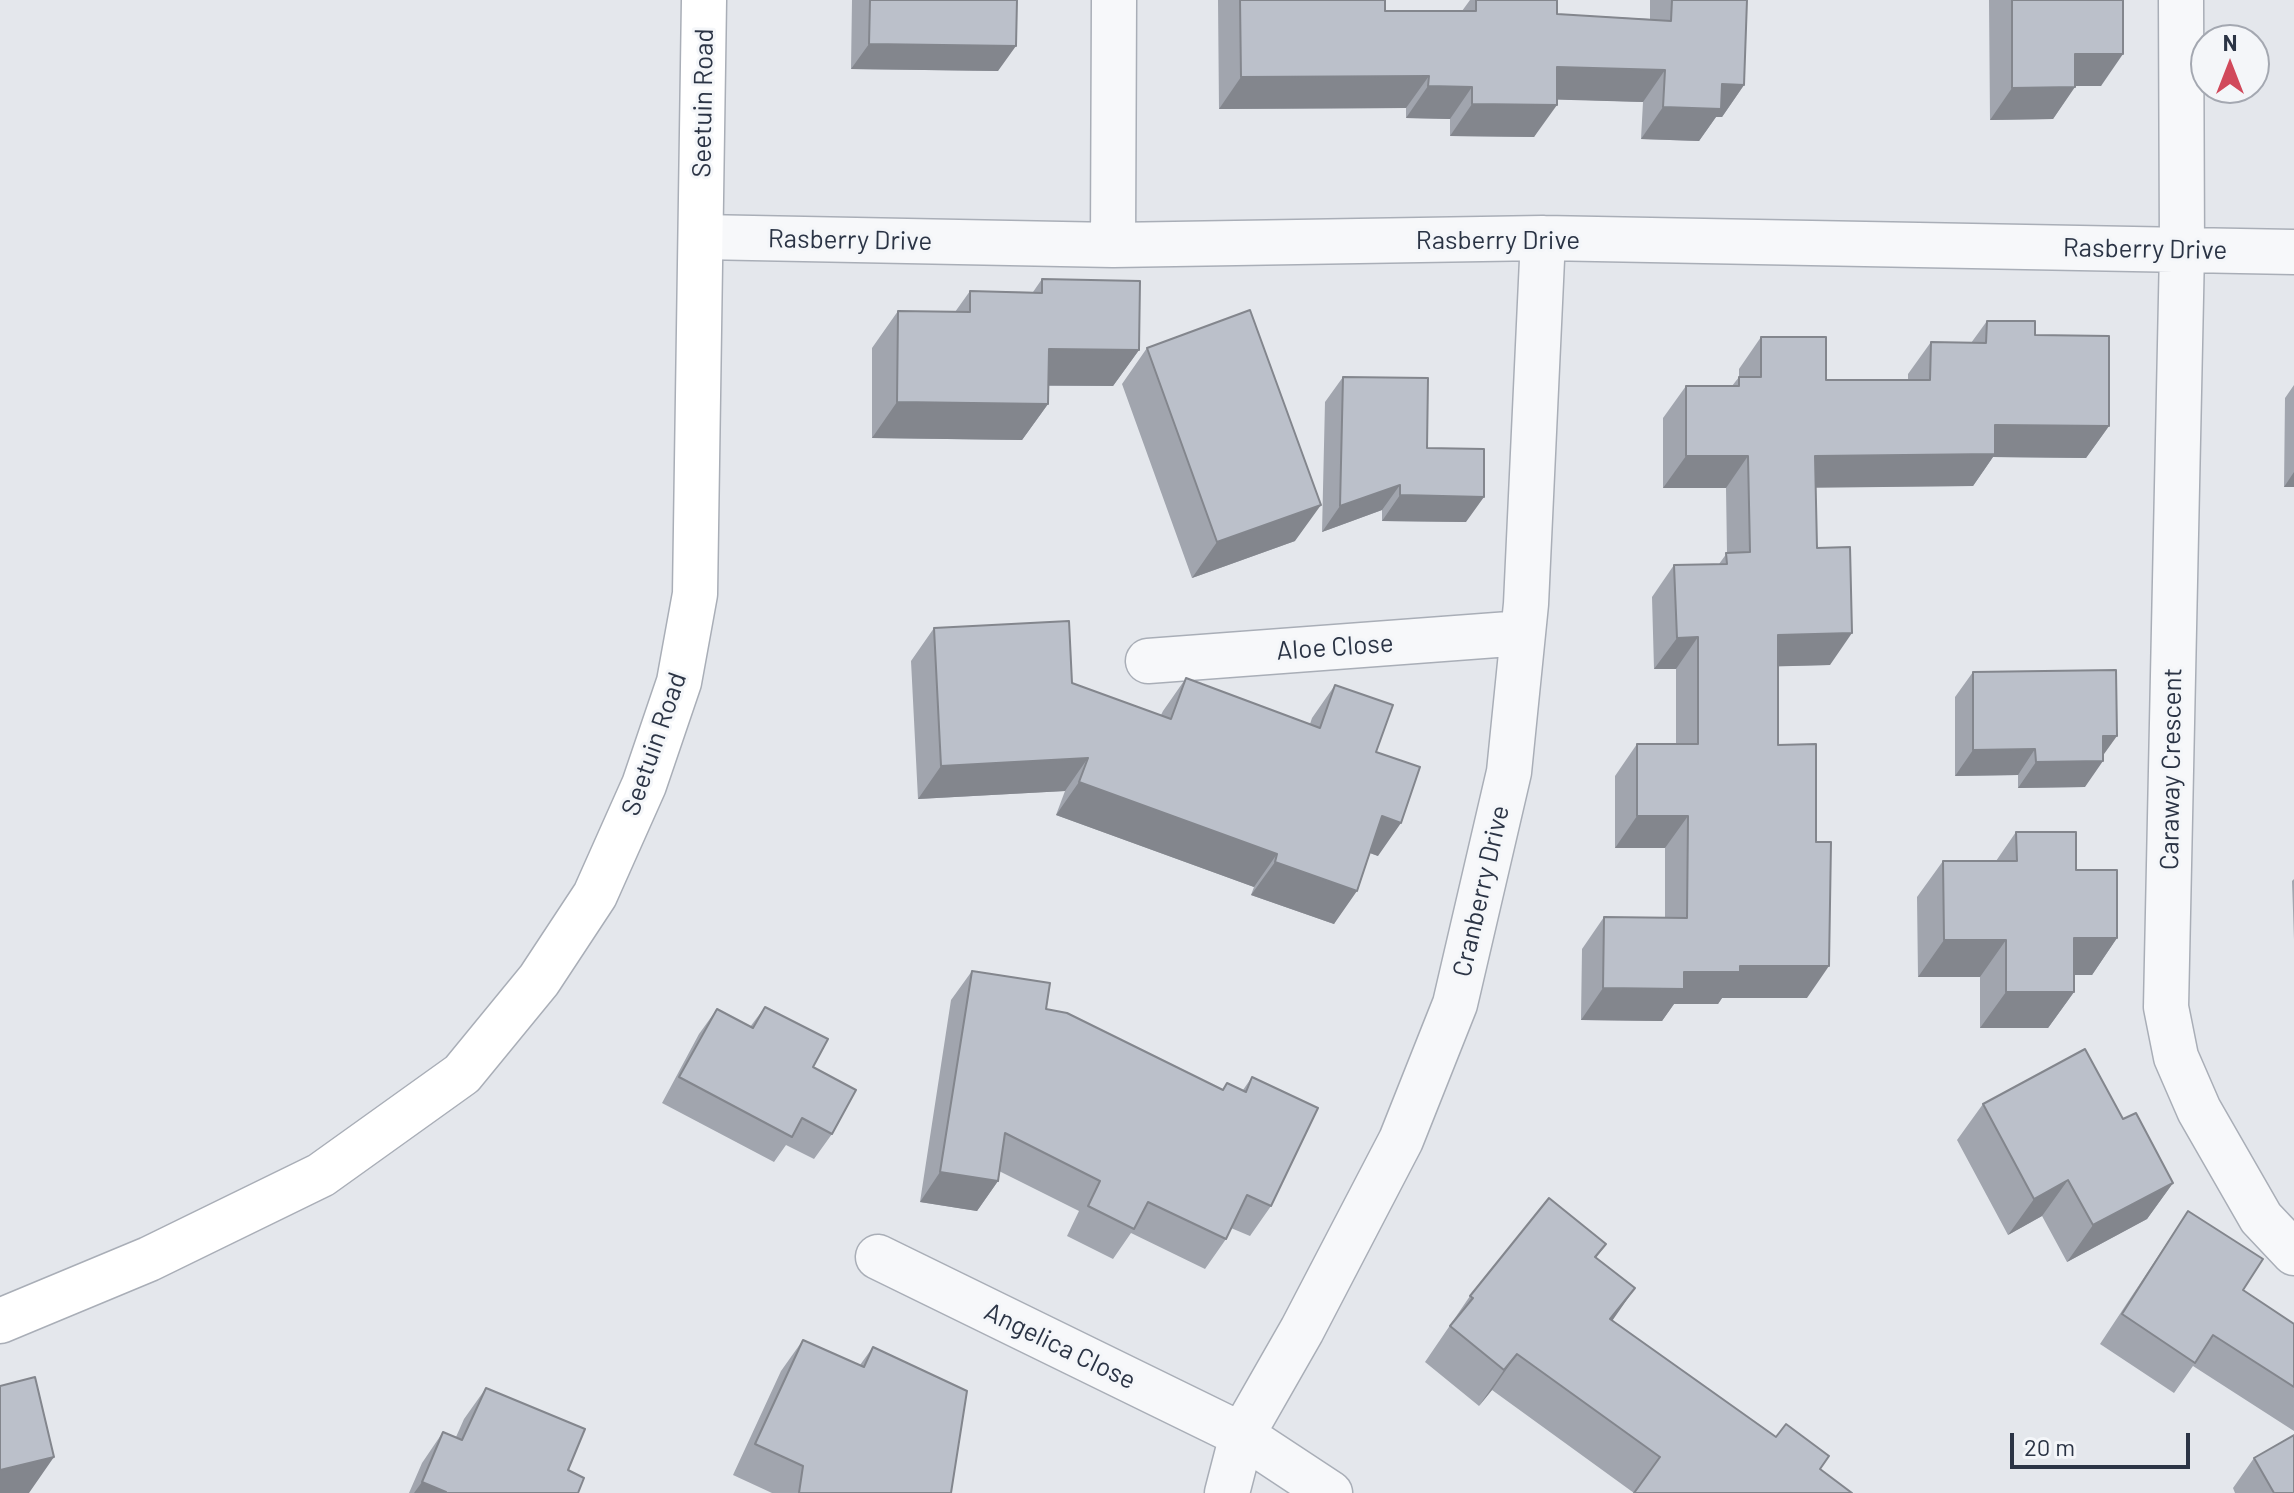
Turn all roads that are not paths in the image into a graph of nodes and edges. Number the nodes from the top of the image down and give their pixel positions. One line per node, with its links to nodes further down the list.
1 (704, 0): 4 (street, Seetuin Road)
2 (1114, 0): 6 (street)
3 (2181, 0): 7 (street, Caraway Crescent)
4 (701, 237): 6 (street, Rasberry Drive); 13 (street, Seetuin Road)
5 (1543, 238): 6 (street, Rasberry Drive); 7 (street, Rasberry Drive); 9 (street, Cranberry Drive)
6 (1113, 245)
7 (2182, 250): 8 (street, Rasberry Drive); 11 (street, Caraway Crescent)
8 (2294, 252)
9 (1523, 633): 10 (street, Aloe Close); 16 (street, Cranberry Drive)
10 (1148, 661)
11 (2294, 1253)
12 (878, 1257): 16 (street, Angelica Close)
13 (149, 1259): 14 (street); 15 (street)
14 (0, 1289)
15 (0, 1321)
16 (1242, 1435): 17 (street, Cranberry Drive); 18 (street, Angelica Close)
17 (1227, 1493)
18 (1330, 1493)

